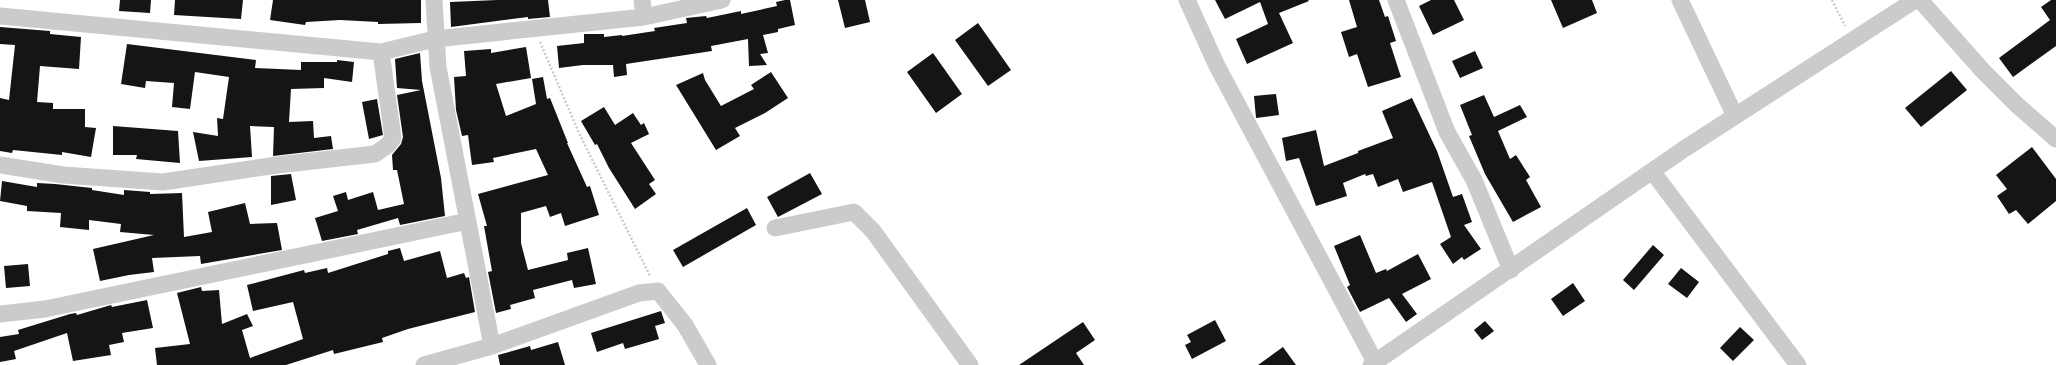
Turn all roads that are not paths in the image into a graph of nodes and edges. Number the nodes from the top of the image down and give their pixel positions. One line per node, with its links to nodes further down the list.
1 (434, 0): 11 (street)
2 (642, 0): 10 (street)
3 (722, 0): 10 (street)
4 (1187, 0): 22 (street)
5 (1396, 0): 19 (street)
6 (1680, 0): 13 (street)
7 (1915, 0): 13 (street)
8 (1920, 0): 14 (street)
9 (0, 16): 12 (street)
10 (644, 18): 11 (street)
11 (435, 39): 12 (street); 17 (street)
12 (381, 52): 15 (street)
13 (1736, 116): 16 (street)
14 (2056, 139)
15 (0, 165)
16 (1652, 171): 19 (street); 26 (street)
17 (468, 221): 20 (street); 21 (street)
18 (775, 228): 25 (street)
19 (1511, 270): 22 (street)
20 (0, 314)
21 (492, 346): 23 (street); 24 (street)
22 (1373, 364)
23 (424, 365)
24 (708, 365)
25 (970, 365)
26 (1798, 365)

